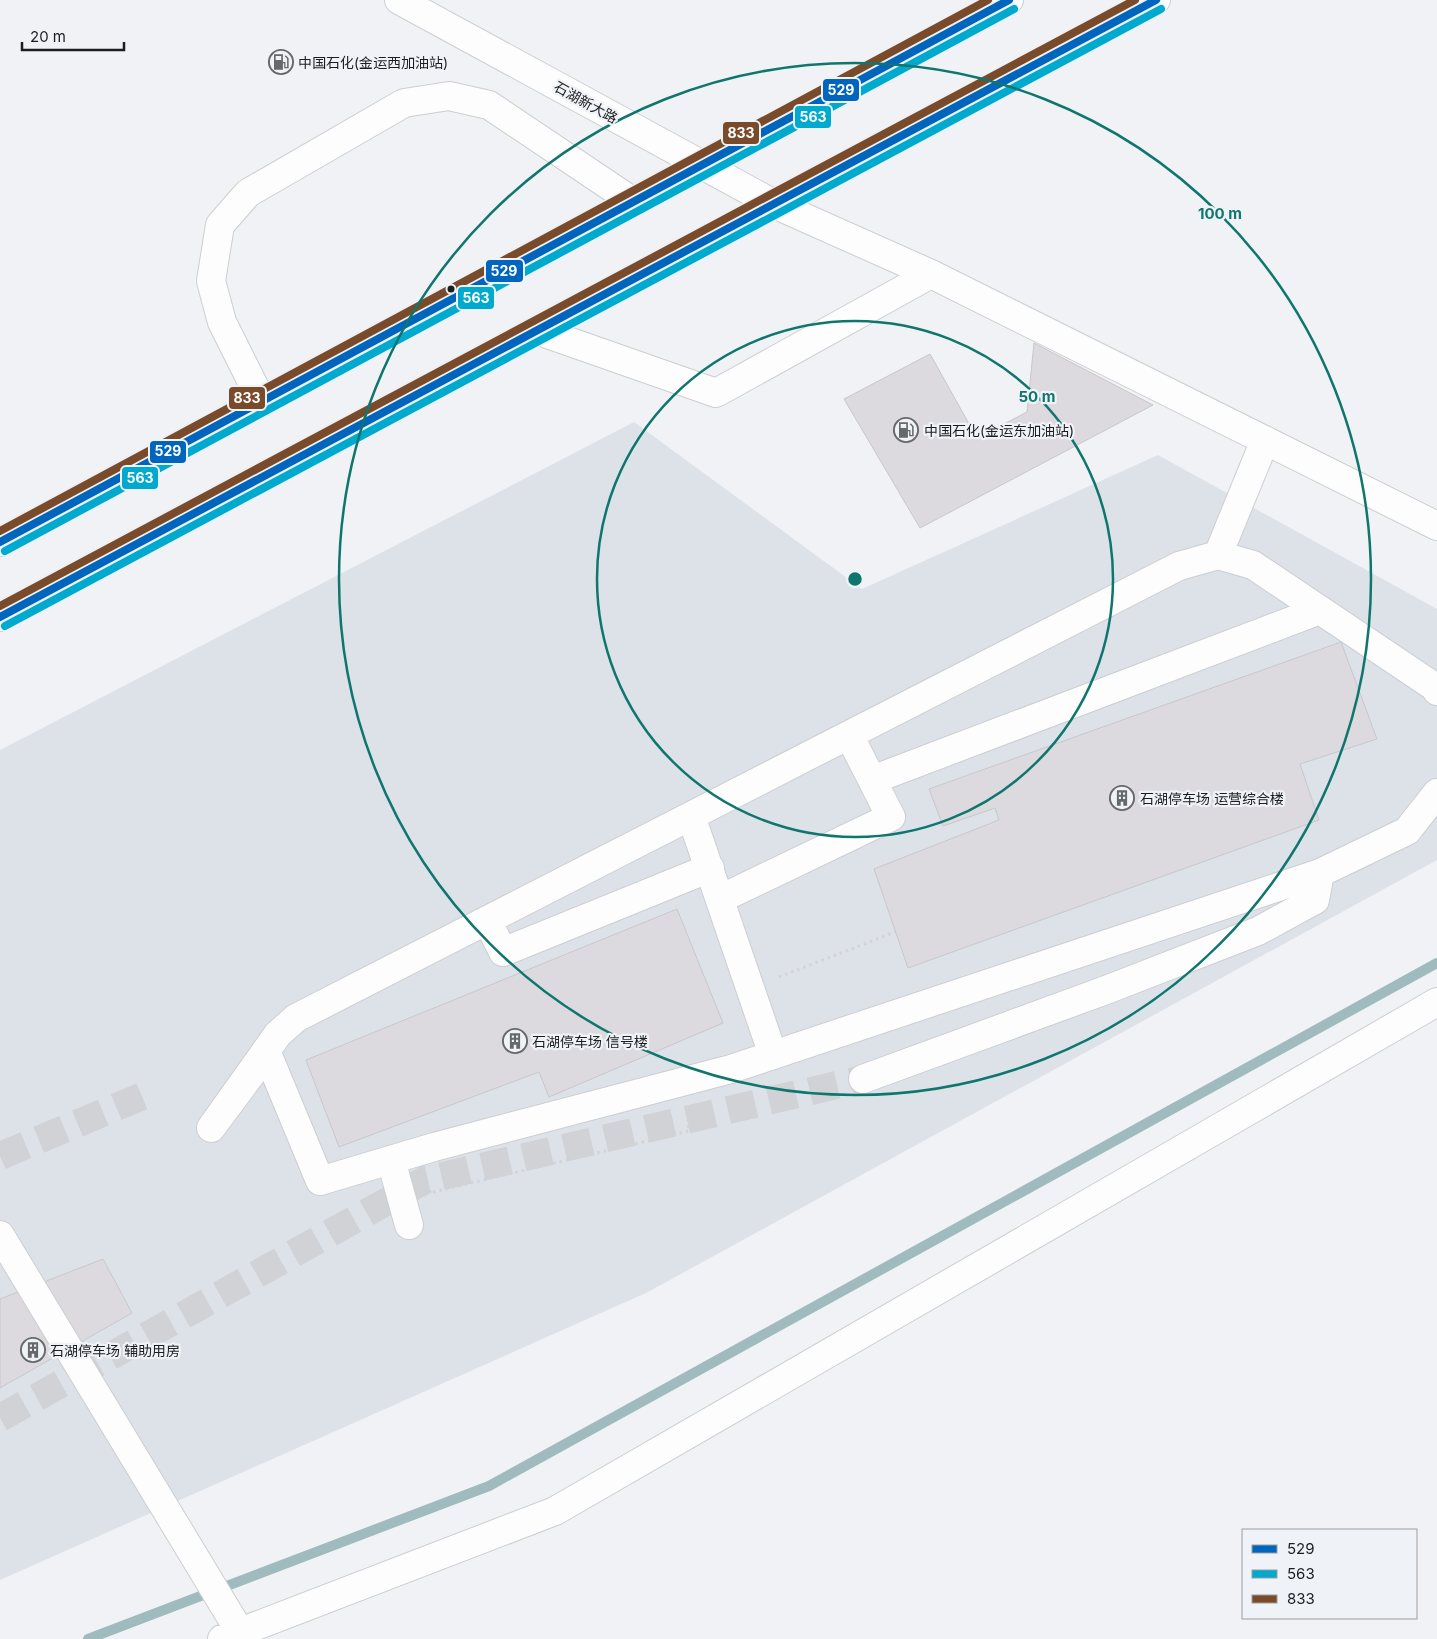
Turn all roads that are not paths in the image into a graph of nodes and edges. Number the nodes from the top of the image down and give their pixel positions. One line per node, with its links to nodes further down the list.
1 (399, 0): 5 (main road, 石湖新大路)
2 (1009, 0): 4 (main road)
3 (1156, 0): 7 (main road)
4 (984, 9): 5 (main road)
5 (701, 165): 6 (main road); 7 (main road, 石湖新大路)
6 (632, 201): 10 (main road); 10 (main road)
7 (774, 204): 8 (main road, 石湖新大路); 9 (main road)
8 (931, 274): 9 (main road); 11 (main road, 石湖新大路)
9 (539, 330): 16 (main road)
10 (262, 402): 13 (main road)
11 (1265, 440): 12 (main road, 石湖新大路); 14 (main road)
12 (1437, 526)
13 (0, 542)
14 (1218, 555): 15 (main road); 18 (main road)
15 (1320, 610): 17 (main road); 19 (main road)
16 (0, 617)
17 (1437, 689)
18 (849, 735): 19 (main road); 21 (main road)
19 (872, 780): 24 (main road)
20 (1437, 793): 23 (main road)
21 (692, 816): 22 (main road); 25 (main road)
22 (710, 868): 24 (main road); 25 (main road)
23 (1320, 872): 27 (main road); 28 (main road)
24 (720, 899): 27 (main road)
25 (487, 920): 29 (main road)
26 (1437, 1002): 32 (main road)
27 (773, 1055): 29 (main road)
28 (863, 1079)
29 (391, 1160): 30 (main road)
30 (409, 1225)
31 (0, 1235): 32 (main road)
32 (231, 1636)

